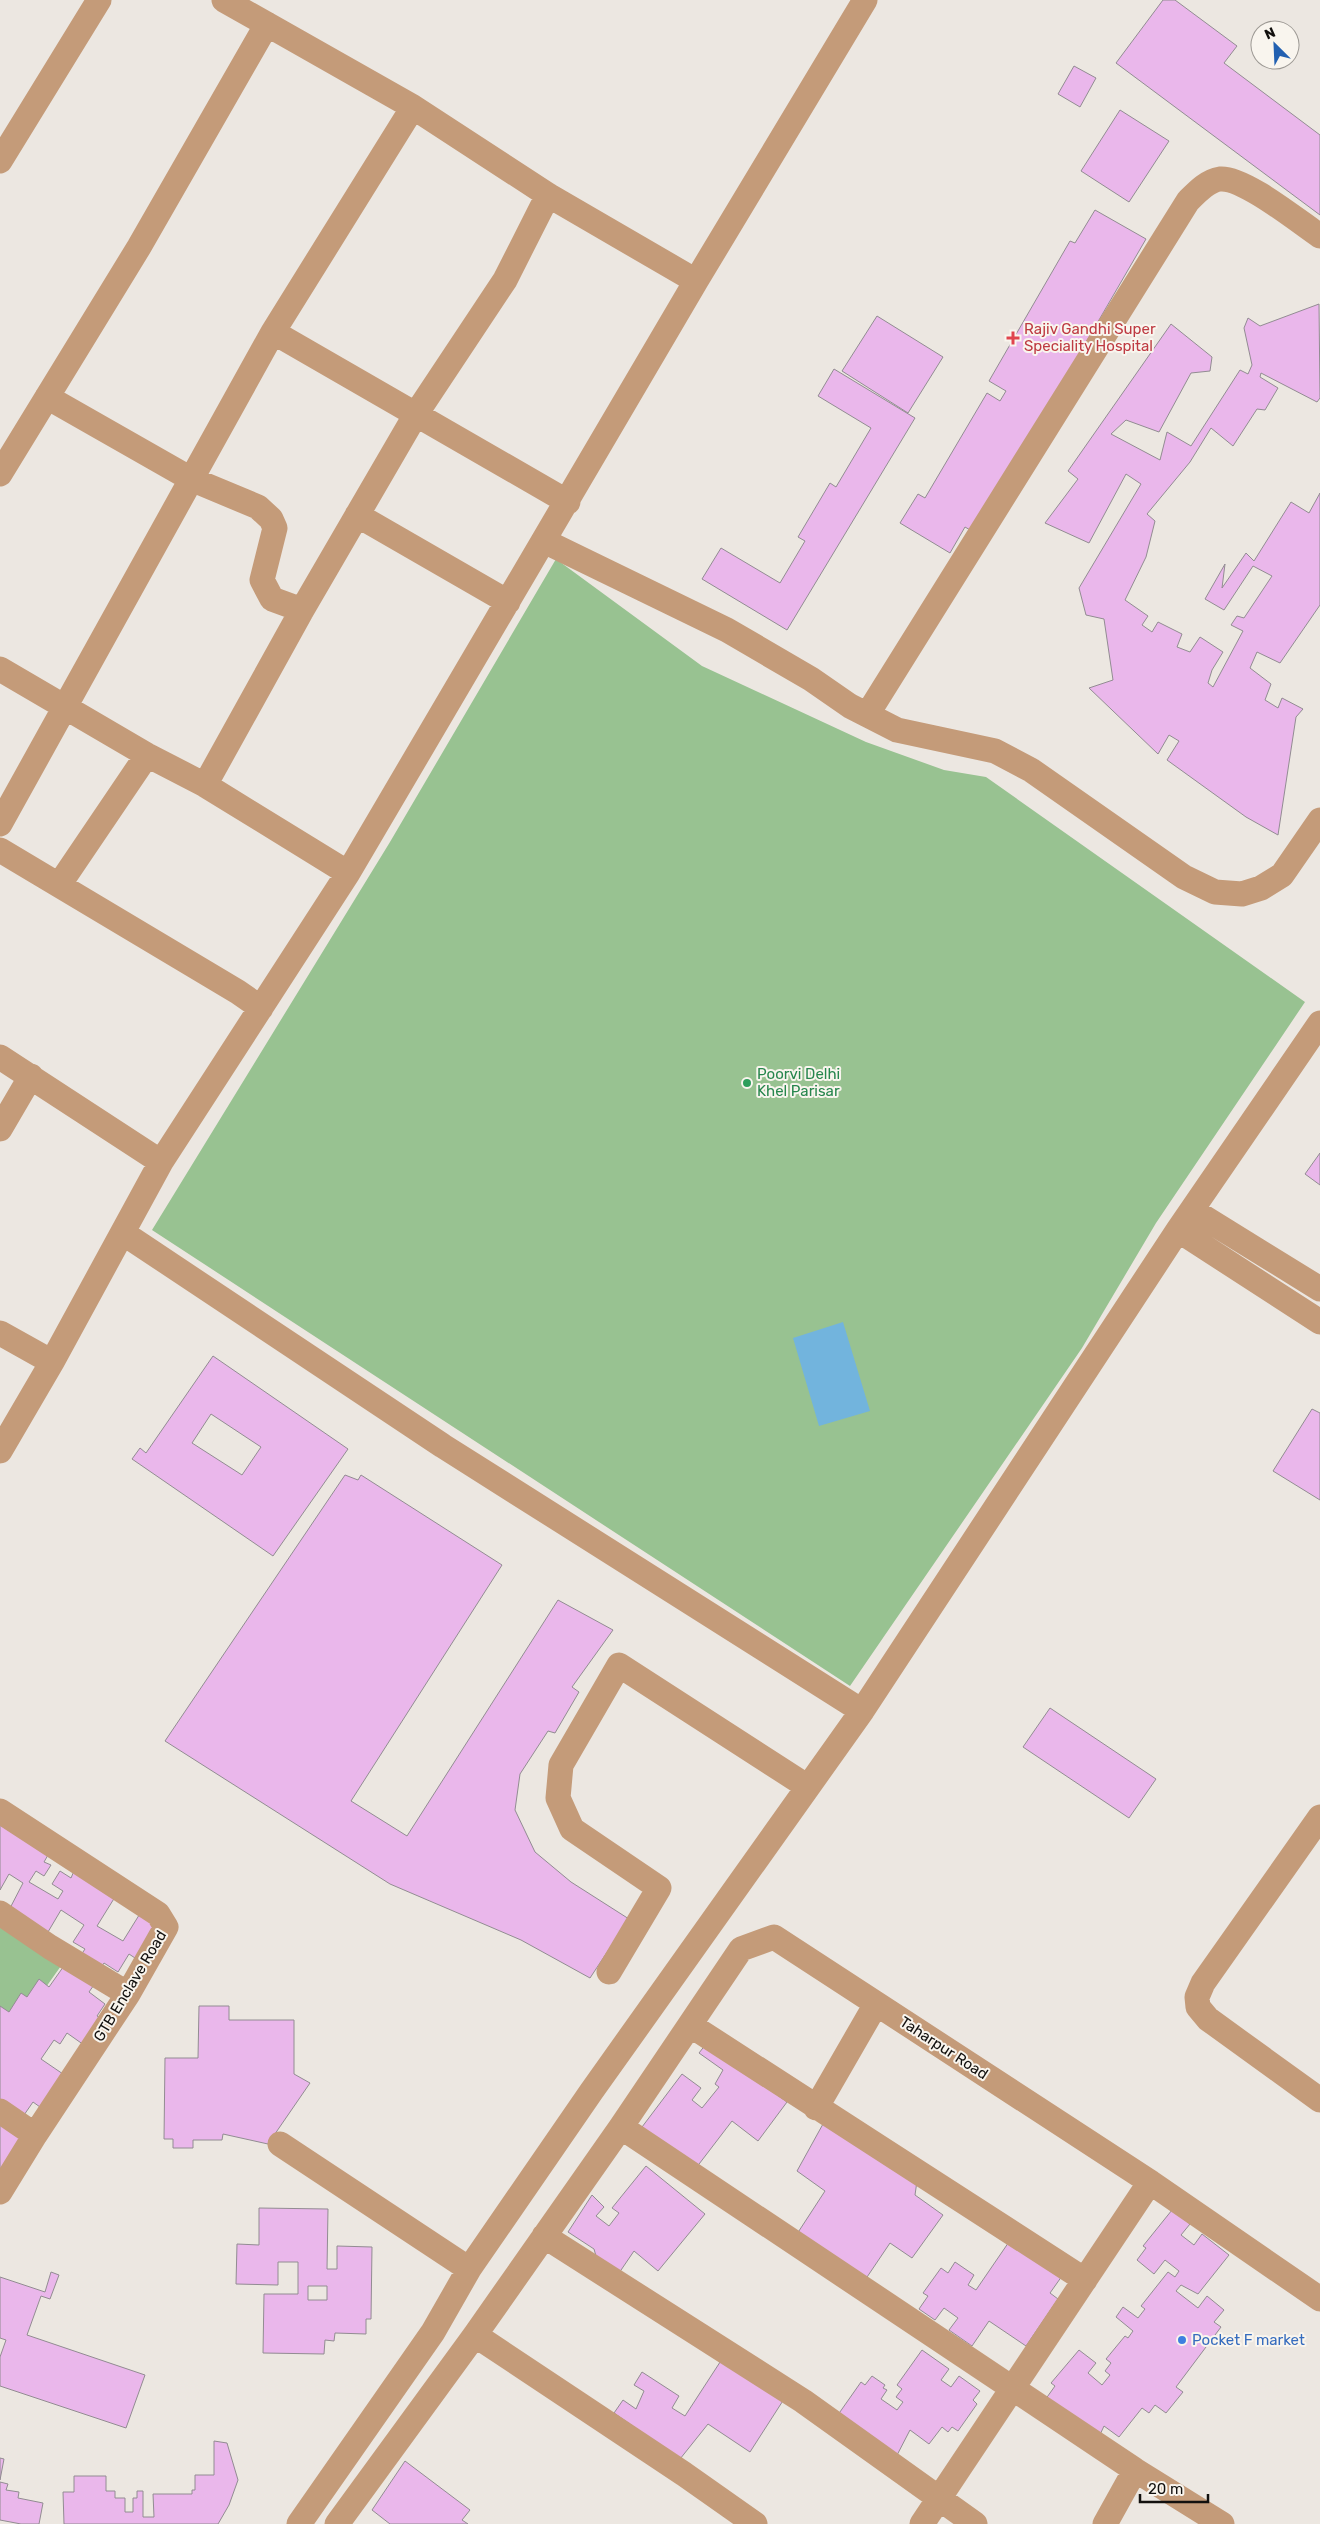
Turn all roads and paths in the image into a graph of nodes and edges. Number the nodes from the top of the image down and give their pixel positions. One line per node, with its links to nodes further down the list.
1 (99, 0): 6 (street)
2 (224, 0): 4 (street)
3 (865, 0): 9 (street)
4 (267, 24): 5 (street); 11 (street)
5 (413, 107): 7 (street); 10 (street)
6 (0, 161)
7 (548, 195): 9 (street); 12 (street)
8 (1320, 236): 22 (street)
9 (696, 280): 15 (street)
10 (273, 332): 12 (street); 14 (street)
11 (47, 397): 13 (street); 14 (street)
12 (416, 414): 15 (street); 16 (street)
13 (0, 474)
14 (191, 479): 19 (street); 21 (street)
15 (568, 502): 17 (street)
16 (357, 515): 18 (street); 19 (street)
17 (544, 541): 18 (street); 22 (street)
18 (508, 602): 28 (street)
19 (302, 610): 24 (street)
20 (0, 669): 21 (street)
21 (66, 708): 23 (street); 26 (street)
22 (867, 715): 25 (street)
23 (147, 755): 24 (street); 29 (street)
24 (205, 785): 28 (street)
25 (1320, 820)
26 (0, 824)
27 (0, 850): 29 (street)
28 (348, 872): 30 (street)
29 (59, 885): 30 (street)
30 (261, 1008): 35 (street)
31 (1320, 1022): 36 (street)
32 (0, 1057): 33 (street)
33 (31, 1076): 34 (street); 35 (street)
34 (0, 1129)
35 (161, 1162): 37 (street)
36 (1185, 1220): 38 (street); 39 (street); 43 (street)
37 (123, 1233): 41 (street); 43 (street)
38 (1320, 1289)
39 (1320, 1322)
40 (0, 1333): 41 (street)
41 (52, 1362): 42 (street)
42 (0, 1451)
43 (862, 1711): 44 (street)
44 (808, 1787): 48 (street); 61 (street)
45 (0, 1811): 49 (street, GTB Enclave Road)
46 (1320, 1816): 52 (street)
47 (0, 1913): 49 (street)
48 (610, 1972)
49 (128, 1994): 56 (street, GTB Enclave Road)
50 (876, 2004): 51 (street, Taharpur Road); 53 (street); 58 (street, Taharpur Road)
51 (690, 2025): 53 (street); 55 (street, Taharpur Road)
52 (1320, 2100)
53 (816, 2108): 62 (street)
54 (0, 2111): 56 (street)
55 (621, 2127): 60 (street, Taharpur Road); 65 (street)
56 (35, 2135): 59 (street, GTB Enclave Road)
57 (280, 2144): 61 (street)
58 (1150, 2182): 62 (street); 63 (street, Taharpur Road)
59 (0, 2192)
60 (544, 2236): 64 (street, Taharpur Road); 67 (street)
61 (469, 2269): 68 (street)
62 (1085, 2280): 65 (street)
63 (1320, 2299)
64 (475, 2335): 69 (street, Taharpur Road); 70 (street)
65 (1012, 2388): 66 (street); 67 (street)
66 (1135, 2470): 73 (street); 74 (street)
67 (938, 2499): 71 (street); 72 (street)
68 (299, 2524)
69 (337, 2524)
70 (755, 2524)
71 (922, 2524)
72 (975, 2524)
73 (1105, 2524)
74 (1222, 2524)

